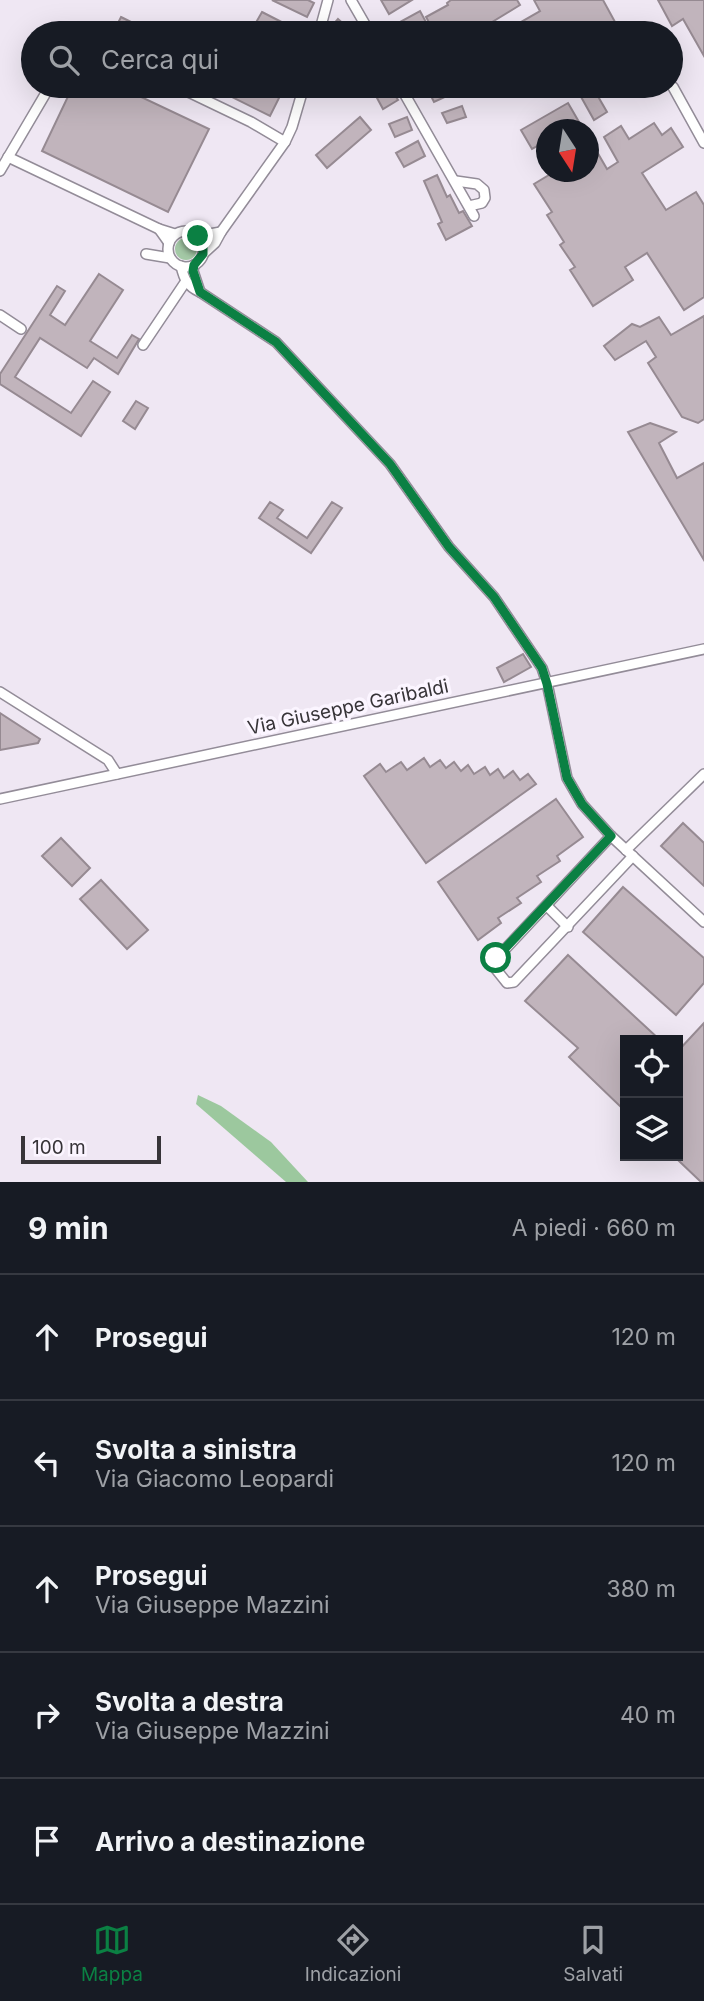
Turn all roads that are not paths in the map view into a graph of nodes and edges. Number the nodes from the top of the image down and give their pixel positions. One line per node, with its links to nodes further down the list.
1 (328, 0): 3 (street)
2 (351, 0): 4 (street)
3 (322, 21)
4 (363, 21)
5 (43, 98): 12 (street)
6 (201, 98): 10 (street)
7 (300, 98): 10 (street)
8 (407, 98): 14 (street)
9 (679, 98): 11 (street)
10 (285, 142): 17 (street)
11 (704, 143)
12 (8, 157): 13 (street); 19 (street)
13 (0, 171)
14 (456, 181): 15 (street); 15 (street)
15 (469, 206): 16 (street)
16 (474, 216)
17 (221, 232): 18 (street); 20 (street)
18 (198, 236): 19 (street); 20 (street)
19 (171, 241): 21 (street); 21 (street)
20 (203, 254): 22 (street)
21 (170, 258): 23 (street)
22 (194, 265): 23 (street); 25 (street)
23 (181, 266): 24 (street)
24 (186, 281): 25 (street); 28 (street)
25 (200, 292): 30 (street)
26 (0, 314): 27 (street)
27 (21, 329)
28 (143, 345)
29 (704, 649): 30 (street, Via Giuseppe Garibaldi)
30 (547, 684): 32 (street, Via Giuseppe Garibaldi); 35 (street)
31 (0, 692): 32 (street)
32 (117, 774): 34 (street, Via Giuseppe Garibaldi)
33 (704, 774): 36 (street)
34 (0, 799)
35 (611, 836): 36 (street); 37 (street)
36 (630, 853): 38 (street); 39 (street)
37 (547, 906): 39 (street); 39 (street)
38 (704, 922)
39 (568, 927)

